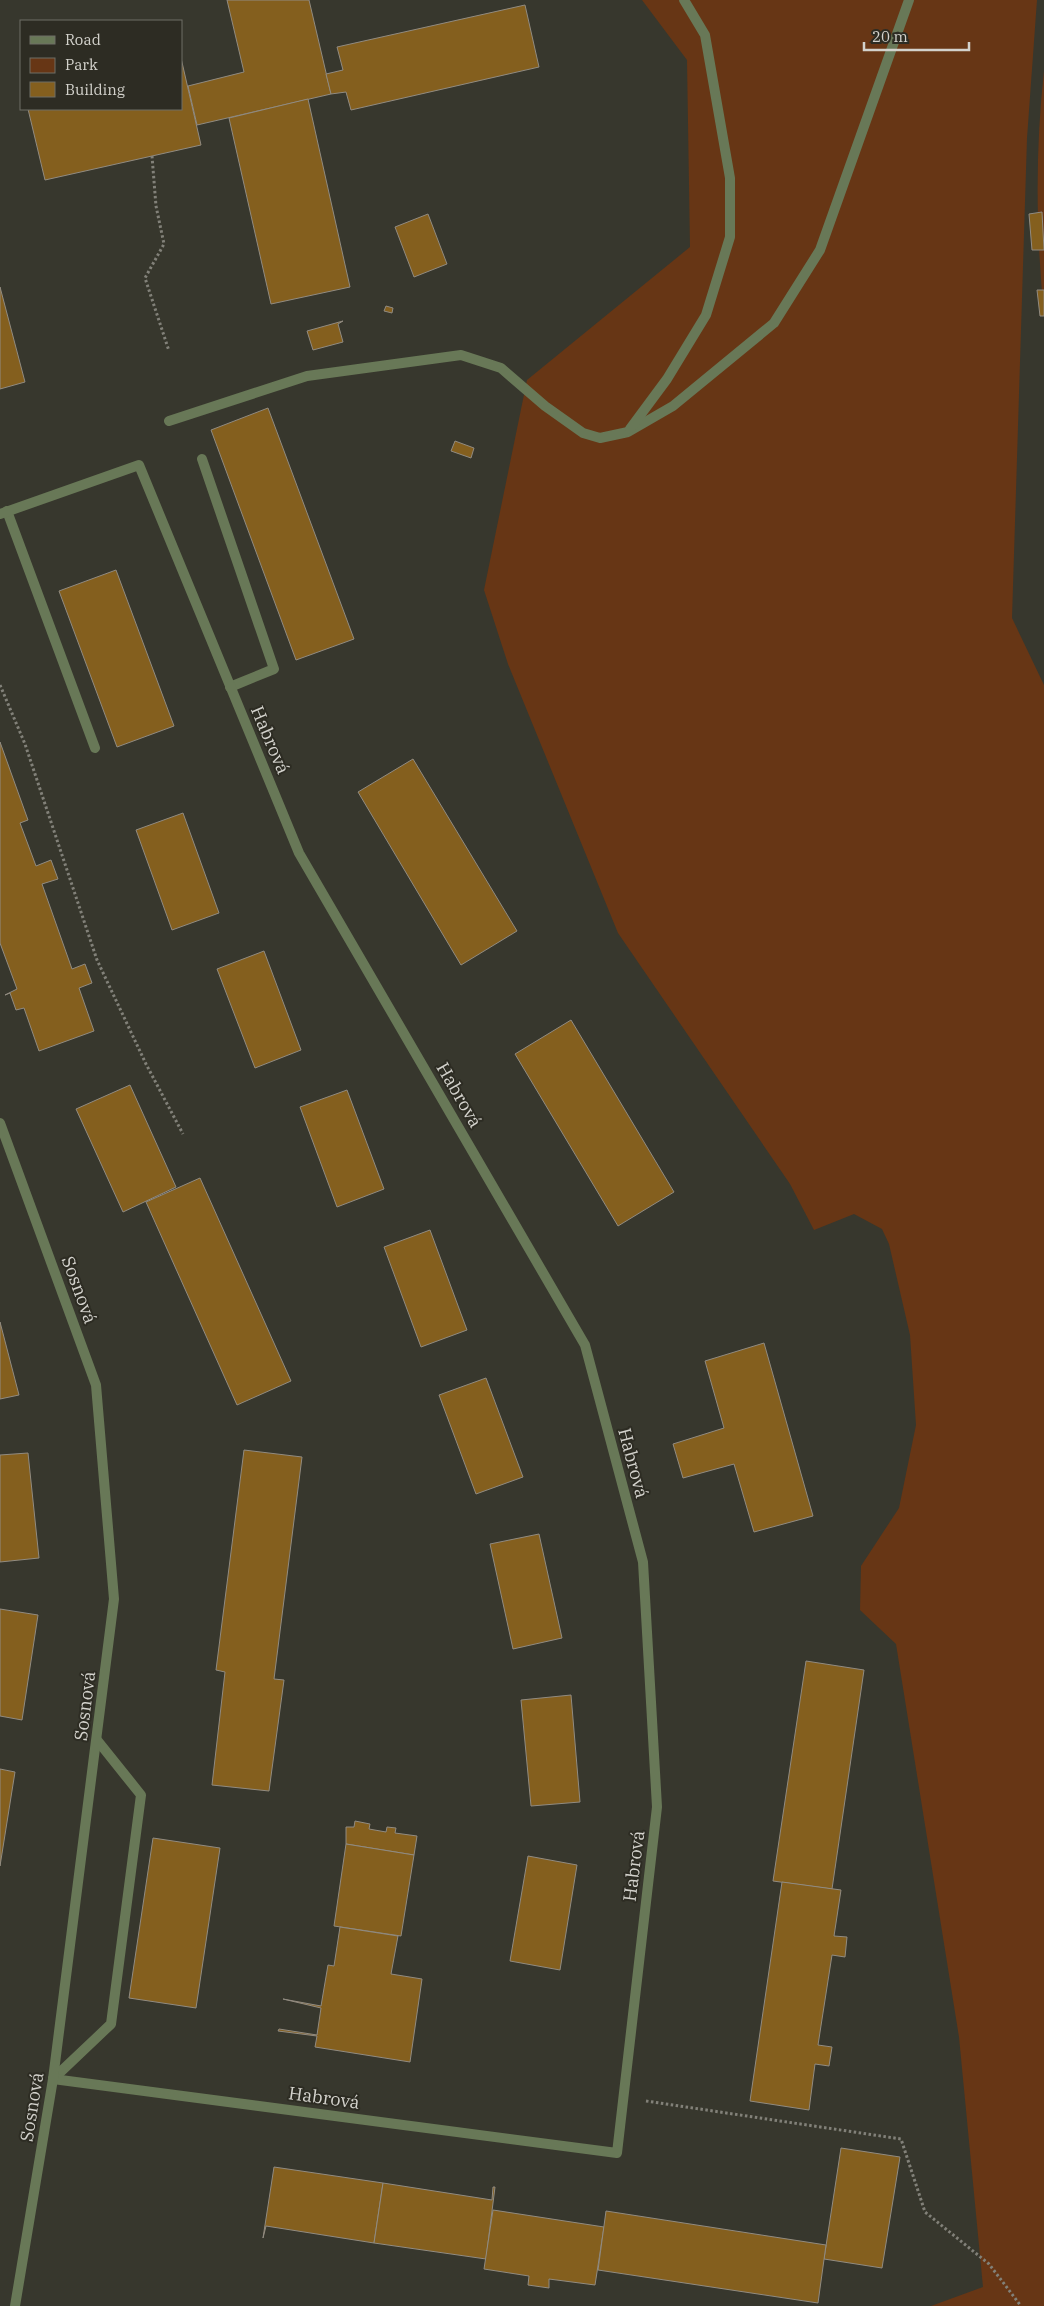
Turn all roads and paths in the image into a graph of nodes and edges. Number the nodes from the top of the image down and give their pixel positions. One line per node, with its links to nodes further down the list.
1 (684, 0): 6 (street)
2 (909, 0): 6 (street)
3 (152, 156): 4 (path)
4 (169, 351)
5 (169, 421): 6 (street)
6 (628, 432)
7 (202, 459): 10 (street)
8 (4, 512): 10 (street, Habrová); 11 (street)
9 (0, 685): 13 (path)
10 (230, 687): 16 (street, Habrová)
11 (95, 748)
12 (0, 1123): 14 (street, Sosnová)
13 (183, 1134)
14 (98, 1740): 15 (street, Sosnová); 15 (street)
15 (53, 2078): 16 (street, Habrová); 17 (street, Sosnová)
16 (623, 2097): 18 (path)
17 (15, 2306)
18 (1021, 2306)

